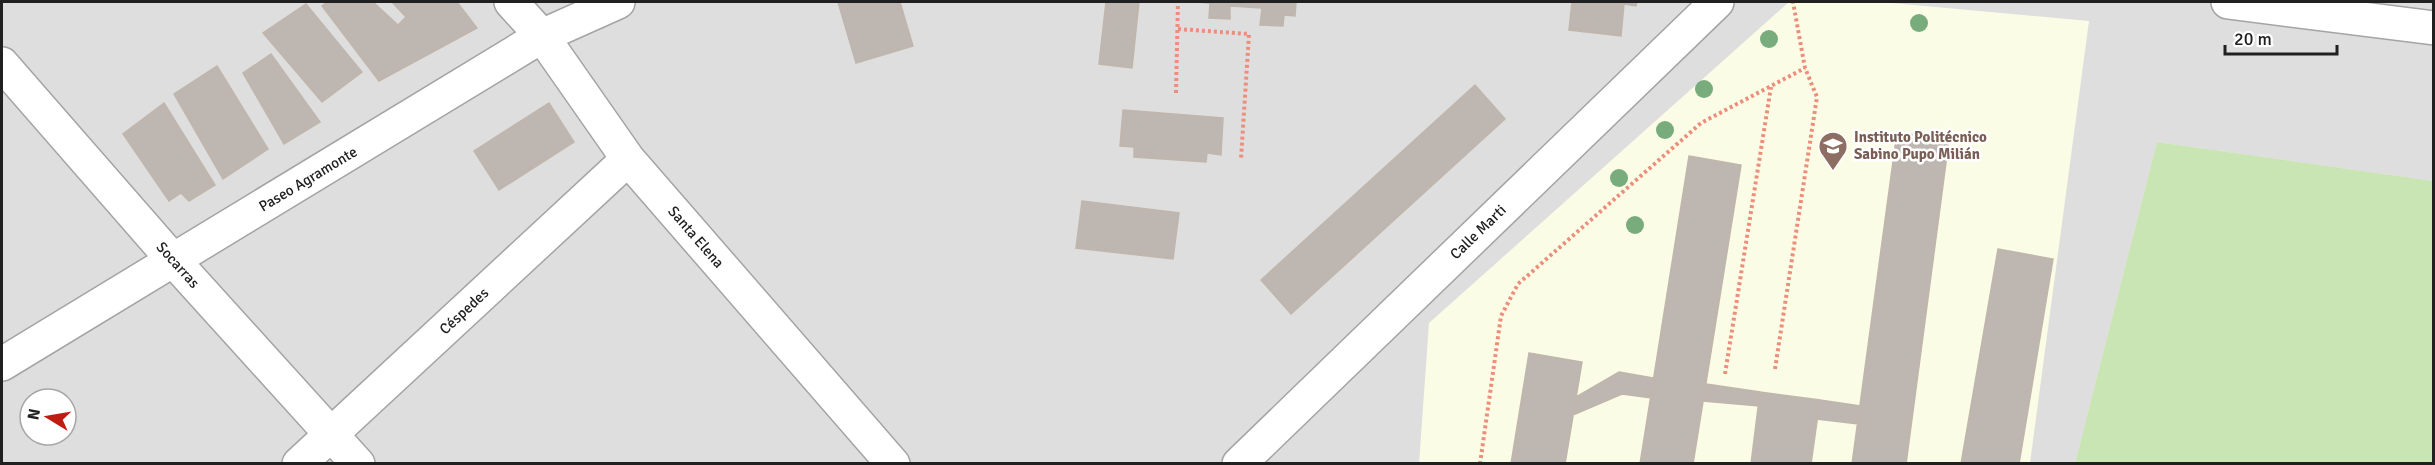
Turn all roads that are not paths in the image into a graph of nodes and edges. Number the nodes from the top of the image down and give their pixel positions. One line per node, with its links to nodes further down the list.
1 (510, 2): 7 (street, Santa Elena)
2 (618, 2): 7 (street, Paseo Agramonte)
3 (1717, 2): 16 (street, Calle Marti)
4 (2228, 2): 5 (street)
5 (2361, 10): 6 (street)
6 (2433, 28)
7 (542, 36): 9 (street, Santa Elena); 10 (street, Paseo Agramonte)
8 (2, 64): 10 (street, Socarras)
9 (628, 159): 12 (street, Céspedes); 15 (street, Santa Elena)
10 (174, 261): 11 (street, Paseo Agramonte); 12 (street, Socarras)
11 (2, 364)
12 (330, 435): 13 (street, Céspedes); 14 (street, Socarras)
13 (299, 464)
14 (358, 464)
15 (893, 464)
16 (1239, 464)

